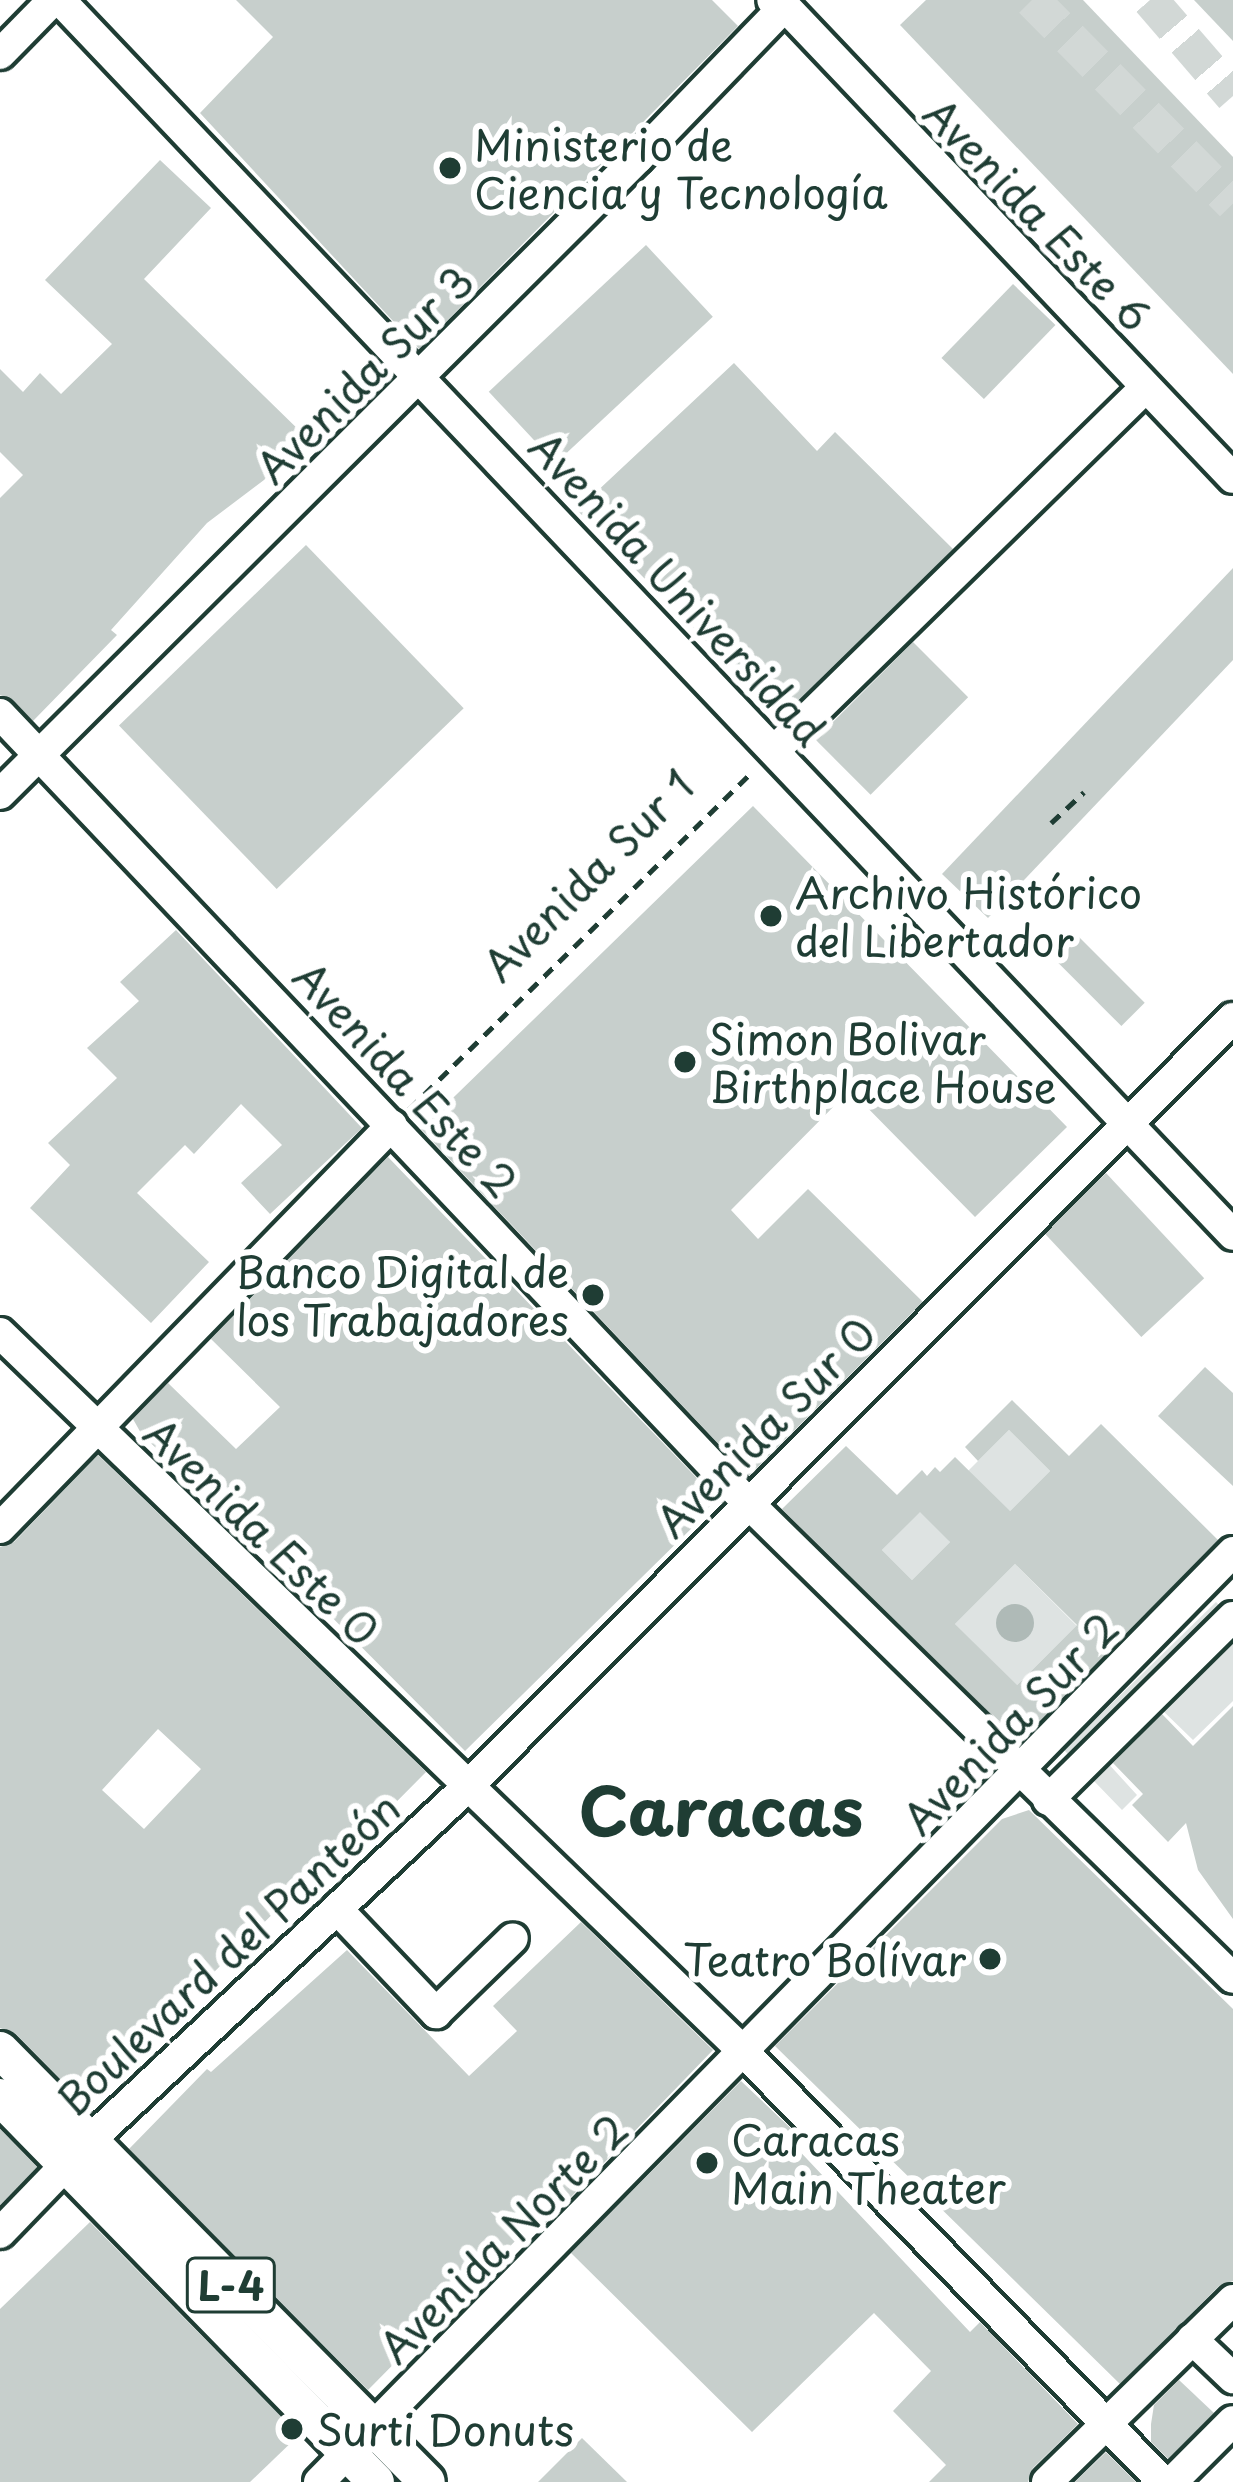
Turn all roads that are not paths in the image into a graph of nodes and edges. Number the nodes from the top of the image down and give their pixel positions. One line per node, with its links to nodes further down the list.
1 (57, 0): 3 (street); 4 (street, Avenida Universidad)
2 (778, 3): 4 (street, Avenida Sur 3); 5 (street, Avenida Este 6)
3 (0, 54)
4 (423, 376): 8 (street, Avenida Universidad); 9 (street, Avenida Sur 3)
5 (1146, 387): 6 (street, Avenida Este 6); 8 (street)
6 (1233, 478)
7 (0, 714): 9 (street, Avenida Este 2)
8 (773, 752): 13 (street, Avenida Universidad)
9 (41, 754): 10 (street, Avenida Sur 3); 12 (street, Avenida Este 2)
10 (0, 794)
11 (1233, 1018): 13 (street, Avenida Sur 0)
12 (392, 1125): 16 (street); 17 (street, Avenida Este 2)
13 (1124, 1126): 14 (street, Avenida Universidad); 17 (street, Avenida Sur 0)
14 (1233, 1235)
15 (0, 1333): 16 (street, Avenida Este 0)
16 (98, 1430): 18 (street); 22 (street, Avenida Este 0)
17 (749, 1504): 21 (street, Avenida Este 2); 22 (street, Avenida Sur 0)
18 (0, 1528)
19 (1233, 1552): 21 (street, Avenida Sur 2)
20 (1233, 1617): 23 (street)
21 (1020, 1774): 23 (street, Avenida Este 2); 27 (street, Avenida Sur 2)
22 (466, 1788): 24 (street, Boulevard del Panteón); 27 (street, Avenida Este 0)
23 (1048, 1800): 26 (street, Avenida Este 2)
24 (337, 1909): 25 (street); 30 (street, Boulevard del Panteón)
25 (513, 1938)
26 (1233, 1978)
27 (742, 2041): 36 (street, Avenida Este 0); 37 (street, Avenida Norte 2)
28 (0, 2050): 30 (main road, L-4)
29 (0, 2097): 30 (main road, L-4)
30 (76, 2154): 31 (street, Boulevard del Panteón); 37 (main road, L-4)
31 (0, 2233)
32 (1233, 2300): 33 (street)
33 (1192, 2339): 34 (street); 36 (street)
34 (1233, 2378)
35 (1233, 2421): 42 (street)
36 (1106, 2424): 41 (street); 42 (street, Avenida Este 0)
37 (361, 2441): 38 (street, Avenida Norte 2); 39 (main road, L-4); 40 (main road, L-4)
38 (319, 2482)
39 (376, 2482)
40 (427, 2482)
41 (1047, 2482)
42 (1168, 2482)

